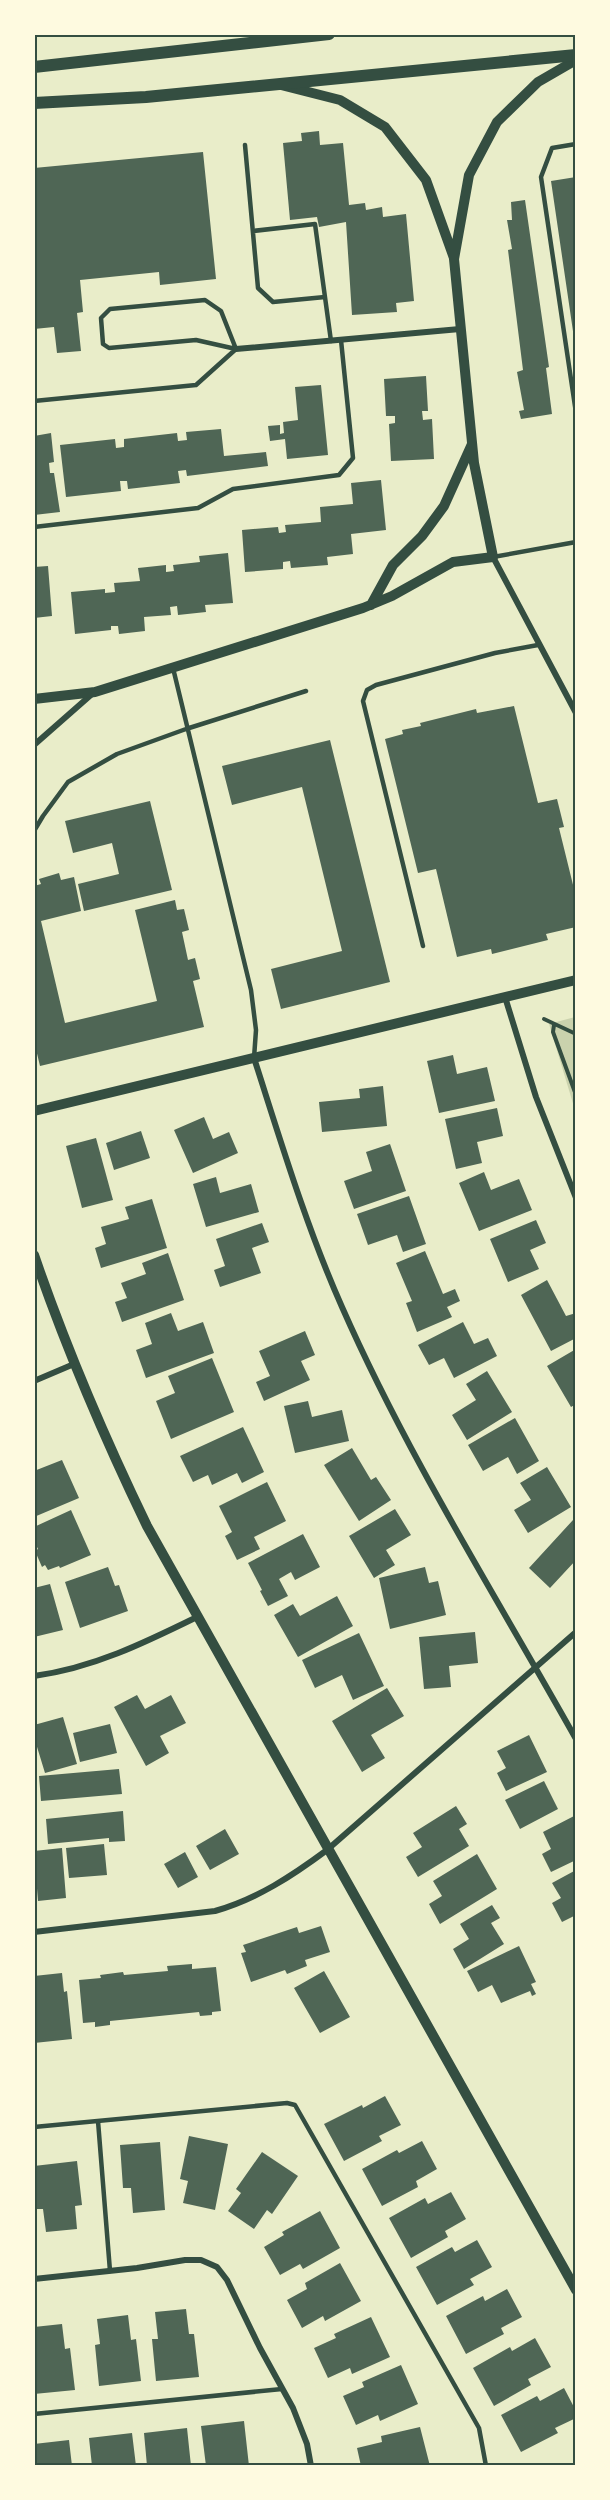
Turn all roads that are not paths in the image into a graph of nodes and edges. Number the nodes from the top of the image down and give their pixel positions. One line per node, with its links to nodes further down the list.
1 (329, 34): 2 (main road)
2 (281, 37): 5 (main road)
3 (576, 55): 6 (main road)
4 (576, 60): 11 (street)
5 (34, 67)
6 (278, 84): 7 (main road); 11 (street)
7 (34, 103)
8 (576, 144): 18 (lane)
9 (245, 145): 10 (lane)
10 (253, 231): 12 (lane); 12 (lane)
11 (454, 259): 13 (street)
12 (325, 297): 15 (lane)
13 (460, 328): 14 (street); 19 (street)
14 (341, 340): 15 (street); 20 (lane)
15 (331, 341): 16 (street)
16 (236, 349): 16 (lane); 17 (lane)
17 (34, 401)
18 (576, 413)
19 (472, 444): 22 (street); 23 (street)
20 (34, 527)
21 (576, 542): 22 (lane)
22 (493, 557): 23 (street); 24 (street)
23 (371, 605): 25 (street)
24 (538, 645): 29 (street); 33 (lane)
25 (173, 669): 27 (street); 30 (lane)
26 (306, 691): 30 (lane)
27 (95, 692): 28 (street); 31 (street)
28 (34, 699)
29 (576, 713)
30 (186, 729): 32 (lane); 36 (lane)
31 (34, 745)
32 (34, 831)
33 (423, 946)
34 (576, 980): 35 (street)
35 (505, 997): 36 (street); 38 (street)
36 (254, 1058): 37 (street); 44 (street)
37 (34, 1111)
38 (576, 1198)
39 (34, 1254): 40 (street)
40 (74, 1364): 41 (street); 42 (street)
41 (34, 1381)
42 (197, 1617): 45 (street); 47 (street)
43 (576, 1632): 44 (street)
44 (536, 1667): 46 (street); 47 (street)
45 (34, 1677)
46 (576, 1739)
47 (327, 1850): 48 (street); 53 (street)
48 (34, 1932)
49 (99, 2121): 50 (lane); 51 (lane); 57 (lane)
50 (34, 2127)
51 (110, 2271): 52 (street); 54 (street)
52 (34, 2279)
53 (576, 2290)
54 (282, 2389): 55 (lane); 56 (street)
55 (34, 2414)
56 (311, 2466)
57 (486, 2466)

